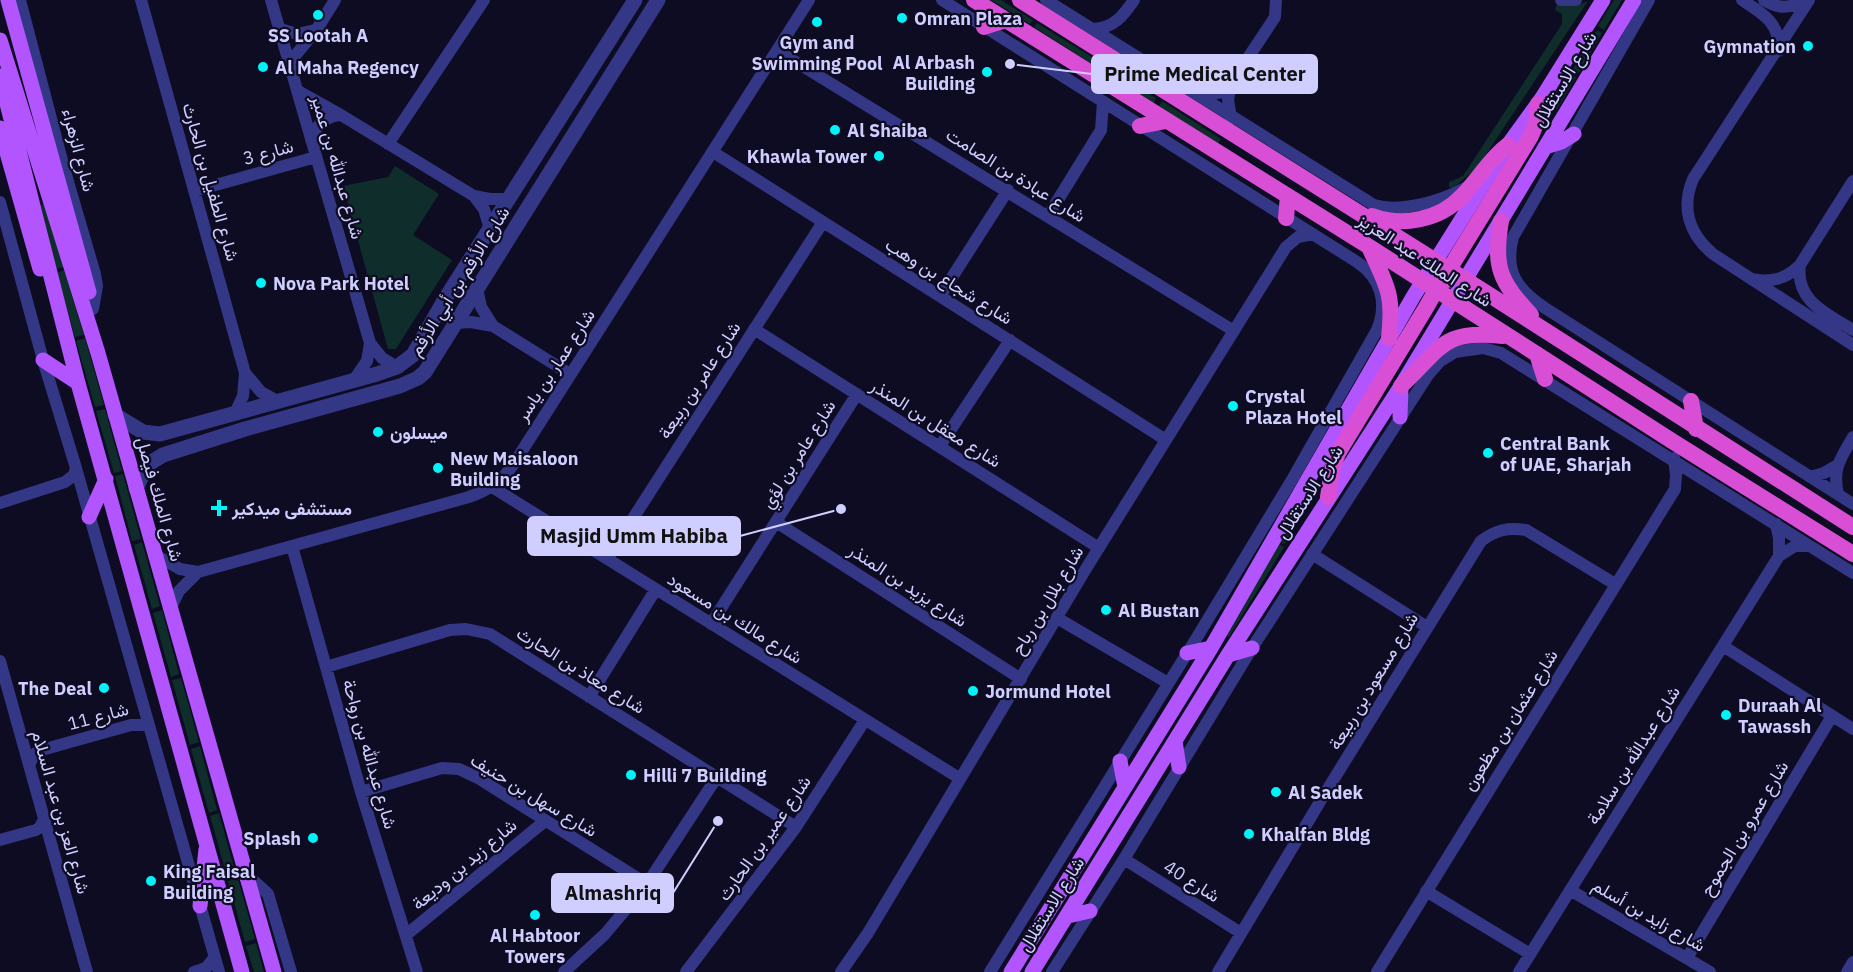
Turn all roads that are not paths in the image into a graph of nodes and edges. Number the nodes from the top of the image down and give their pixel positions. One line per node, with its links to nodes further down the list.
1 (8, 0): 80 (main road)
2 (20, 0): 80 (street, شارع الزهراء)
3 (141, 0): 58 (street, شارع الطفيل بن الحارث)
4 (272, 0): 27 (street, شارع عبدالله بن عمير)
5 (335, 0): 28 (street)
6 (484, 0): 50 (street)
7 (635, 0): 61 (street, شارع الأرقم بن أبي الأرقم)
8 (658, 0): 77 (street, شارع الأرقم بن أبي الأرقم)
9 (809, 0): 32 (street, شارع عمار بن ياسر)
10 (942, 0): 26 (street)
11 (974, 0): 25 (highway, شارع الملك عبد العزيز)
12 (1020, 0): 49 (highway, شارع الملك عبد العزيز)
13 (1046, 0): 29 (street, شارع الملك عبد العزيز)
14 (1134, 0): 24 (street)
15 (1276, 0): 36 (street)
16 (1561, 0): 17 (street)
17 (1576, 0)
18 (1603, 0): 40 (main road, شارع الاستقلال)
19 (1634, 0): 52 (main road, شارع الاستقلال)
20 (1649, 0): 47 (street, شارع الاستقلال)
21 (1742, 0): 33 (street)
22 (1764, 0): 23 (street)
23 (1807, 0): 33 (street)
24 (1122, 17): 29 (street); 31 (street)
25 (1006, 20): 26 (highway); 43 (highway, شارع الملك عبد العزيز)
26 (984, 27): 39 (street)
27 (280, 29): 28 (street); 34 (street, شارع عبدالله بن عمير)
28 (317, 29): 34 (street)
29 (1093, 29): 31 (street, شارع الملك عبد العزيز)
30 (0, 40): 93 (main road, شارع الملك فيصل)
31 (1123, 49): 38 (street, شارع الملك عبد العزيز)
32 (778, 51): 53 (street, شارع عمار بن ياسر); 57 (street, شارع عبادة بن الصامت)
33 (1778, 51): 75 (street)
34 (290, 62): 37 (street, شارع عبدالله بن عمير)
35 (0, 76): 88 (main road)
36 (1232, 82): 38 (street); 42 (street)
37 (298, 91): 41 (street); 48 (street, شارع عبدالله بن عمير)
38 (1202, 97): 42 (street, شارع الملك عبد العزيز)
39 (1103, 102): 44 (street); 46 (street)
40 (1538, 104): 51 (main road, شارع الاستقلال); 74 (highway)
41 (341, 115): 48 (street); 50 (street)
42 (1229, 115): 49 (street); 56 (street, شارع الملك عبد العزيز)
43 (1166, 121): 44 (highway); 60 (highway, شارع الملك عبد العزيز)
44 (1134, 122): 46 (street); 65 (street)
45 (0, 128): 88 (main road)
46 (1101, 130): 64 (street)
47 (1574, 134): 52 (main road); 73 (street, شارع الاستقلال)
48 (311, 140): 54 (street, شارع عبدالله بن عمير)
49 (1241, 140): 63 (highway, شارع الملك عبد العزيز)
50 (388, 144): 59 (street)
51 (1508, 145): 56 (highway); 74 (main road, شارع الاستقلال)
52 (1545, 147): 66 (main road, شارع الاستقلال)
53 (713, 152): 67 (street, شارع شجاع بن وهب); 98 (street, شارع عمار بن ياسر)
54 (316, 157): 58 (street, شارع 3); 91 (street, شارع عبدالله بن عمير)
55 (1853, 181): 72 (street)
56 (1472, 185): 63 (highway)
57 (1008, 190): 64 (street, شارع عبادة بن الصامت); 78 (street)
58 (195, 191): 97 (street, شارع الطفيل بن الحارث)
59 (474, 196): 61 (street); 68 (street)
60 (1288, 196): 65 (highway); 70 (highway, شارع الملك عبد العزيز)
61 (509, 199): 68 (street, شارع الأرقم بن أبي الأرقم)
62 (0, 202): 95 (street)
63 (1353, 209): 74 (highway, شارع الملك عبد العزيز)
64 (1048, 216): 85 (street, شارع عبادة بن الصامت)
65 (1286, 218): 69 (street); 71 (street)
66 (1501, 221): 74 (main road, شارع الاستقلال); 86 (highway)
67 (823, 222): 78 (street, شارع شجاع بن وهب); 83 (street, شارع عامر بن ربيعة)
68 (490, 229): 96 (street, شارع الأرقم بن أبي الأرقم)
69 (1313, 234): 71 (street); 87 (street)
70 (1368, 246): 76 (highway, شارع الملك عبد العزيز); 87 (highway)
71 (1286, 247): 85 (street, شارع بلال بن رباح)
72 (1800, 265): 75 (street); 84 (street)
73 (1511, 269): 105 (street, شارع الملك عبد العزيز)
74 (1450, 270): 76 (highway); 79 (highway); 86 (highway, شارع الملك عبد العزيز)
75 (1745, 276): 92 (street)
76 (1429, 286): 79 (highway, شارع الملك عبد العزيز); 87 (main road, شارع الاستقلال); 126 (highway)
77 (477, 288): 81 (street, شارع الأرقم بن أبي الأرقم); 82 (street)
78 (940, 296): 90 (street, شارع شجاع بن وهب)
79 (1452, 300): 89 (highway, شارع الملك عبد العزيز); 102 (main road, شارع الاستقلال)
80 (93, 309): 93 (main road)
81 (455, 323): 82 (street); 109 (street, شارع الأرقم بن أبي الأرقم)
82 (493, 326): 98 (street)
83 (754, 328): 103 (street, شارع معقل بن المنذر); 140 (street, شارع عامر بن ربيعة)
84 (1853, 330)
85 (1234, 331): 112 (street, شارع بلال بن رباح)
86 (1545, 332): 110 (highway, شارع الملك عبد العزيز)
87 (1383, 334): 150 (main road, شارع الاستقلال); 152 (street, شارع الاستقلال)
88 (67, 336): 100 (main road)
89 (1508, 336): 94 (highway, شارع الملك عبد العزيز); 102 (highway)
90 (1010, 340): 112 (street, شارع شجاع بن وهب); 114 (street)
91 (370, 343): 96 (street, شارع عبدالله بن عمير); 101 (street)
92 (1853, 345)
93 (98, 353): 107 (main road, شارع الملك فيصل)
94 (1537, 354): 99 (highway); 113 (highway, شارع الملك عبد العزيز)
95 (43, 360): 100 (main road); 118 (street)
96 (397, 367): 101 (street, شارع الأرقم بن أبي الأرقم)
97 (245, 373): 104 (street, شارع الطفيل بن الحارث); 106 (street, شارع الطفيل بن الحارث)
98 (570, 374): 122 (street, شارع عمار بن ياسر)
99 (1545, 379): 108 (street, شارع الاستقلال); 116 (street, شارع الاستقلال)
100 (78, 382): 120 (main road)
101 (348, 382): 104 (street, شارع الأرقم بن أبي الأرقم); 109 (street)
102 (1401, 386): 108 (main road); 126 (main road, شارع الاستقلال)
103 (856, 394): 114 (street, شارع معقل بن المنذر); 130 (street, شارع عامر بن لؤي)
104 (277, 401): 106 (street, شارع الأرقم بن أبي الأرقم)
105 (1691, 401): 110 (highway); 119 (street, شارع الملك عبد العزيز)
106 (235, 413): 107 (street, شارع الأرقم بن أبي الأرقم); 115 (street)
107 (115, 415): 123 (main road, شارع الملك فيصل)
108 (1400, 417): 136 (street, شارع الاستقلال)
109 (282, 419): 115 (street, شارع الأرقم بن أبي الأرقم)
110 (1696, 429): 132 (highway, شارع الملك عبد العزيز)
111 (1853, 437): 117 (street)
112 (1166, 440): 135 (street, شارع بلال بن رباح)
113 (1672, 441): 116 (street); 137 (highway, شارع الملك عبد العزيز)
114 (940, 446): 135 (street, شارع معقل بن المنذر)
115 (186, 447): 123 (street, شارع الأرقم بن أبي الأرقم)
116 (1675, 461): 121 (street, شارع الاستقلال); 124 (street)
117 (1836, 466): 119 (street); 125 (street)
118 (76, 468): 127 (street); 129 (street)
119 (1810, 477): 125 (street, شارع الملك عبد العزيز)
120 (105, 478): 129 (main road); 175 (main road)
121 (1702, 478): 124 (street); 131 (street)
122 (492, 487): 133 (street, شارع عمار بن ياسر); 140 (street, شارع مالك بن مسعود)
123 (136, 489): 138 (main road, شارع الملك فيصل)
124 (1675, 489): 143 (street, شارع عثمان بن مظعون)
125 (1838, 494): 128 (street, شارع الملك عبد العزيز)
126 (1328, 497): 153 (main road, شارع الاستقلال)
127 (0, 503)
128 (1853, 504)
129 (89, 517): 161 (street)
130 (776, 522): 147 (street, شارع عامر بن لؤي); 156 (street, شارع يزيد بن المنذر)
131 (1776, 524): 134 (street); 139 (street)
132 (1853, 527)
133 (292, 546): 141 (street, شارع عمار بن ياسر); 155 (street, شارع عبدالله بن رواحة)
134 (1810, 546): 139 (street); 142 (street)
135 (1099, 548): 146 (street, شارع بلال بن رباح)
136 (1312, 554): 148 (street); 151 (street, شارع الاستقلال)
137 (1853, 554)
138 (156, 556): 141 (street); 145 (main road, شارع الملك فيصل)
139 (1779, 556): 149 (street, شارع عبدالله بن سلامة)
140 (606, 559): 144 (street, شارع مالك بن مسعود)
141 (198, 572): 145 (street)
142 (1853, 573)
143 (1615, 584): 148 (street, شارع مسعود بن ربيعة); 180 (street, شارع عثمان بن مظعون)
144 (656, 589): 147 (street, شارع مالك بن مسعود); 158 (street)
145 (171, 607): 177 (main road, شارع الملك فيصل)
146 (1057, 618): 156 (street, شارع بلال بن رباح); 157 (street)
147 (711, 624): 160 (street, شارع مالك بن مسعود)
148 (1426, 627): 185 (street, شارع مسعود بن ربيعة)
149 (1723, 646): 159 (street); 179 (street, شارع عبدالله بن سلامة)
150 (1211, 648): 152 (main road); 169 (main road, شارع الاستقلال)
151 (1252, 648): 153 (main road); 166 (street, شارع الاستقلال)
152 (1187, 653): 157 (street, شارع الاستقلال)
153 (1228, 655): 163 (main road, شارع الاستقلال)
154 (0, 661): 165 (street, شارع العز بن عبد السلام)
155 (326, 667): 158 (street, شارع معاذ بن الحارث); 170 (street, شارع عبدالله بن رواحة)
156 (1021, 679): 168 (street, شارع بلال بن رباح)
157 (1168, 683): 164 (street, شارع الاستقلال)
158 (589, 697): 167 (street, شارع معاذ بن الحارث)
159 (1832, 716): 162 (street); 189 (street, شارع عمرو بن الجموح)
160 (865, 720): 168 (street, شارع مالك بن مسعود); 173 (street, شارع عمير بن الحارث)
161 (149, 725): 165 (street, شارع 11); 181 (street)
162 (1853, 729)
163 (1175, 741): 166 (main road); 183 (main road, شارع الاستقلال)
164 (1120, 761): 169 (main road); 202 (street, شارع الاستقلال)
165 (29, 765): 171 (street, شارع العز بن عبد السلام)
166 (1179, 766): 176 (street, شارع الاستقلال)
167 (717, 777): 173 (street, شارع معاذ بن الحارث); 178 (street)
168 (959, 778): 201 (street, شارع بلال بن رباح)
169 (1125, 787): 184 (main road, شارع الاستقلال)
170 (360, 792): 172 (street, شارع سهل بن حنيف); 186 (street, شارع عبدالله بن رواحة)
171 (44, 819): 174 (street); 192 (street, شارع العز بن عبد السلام)
172 (545, 821): 178 (street, شارع سهل بن حنيف); 186 (street, شارع زيد بن وديعة)
173 (796, 827): 200 (street, شارع عمير بن الحارث)
174 (0, 840)
175 (207, 840): 181 (main road); 195 (main road)
176 (1124, 859): 182 (street, شارع الاستقلال); 185 (street, شارع 40)
177 (246, 879): 196 (main road, شارع الملك فيصل); 197 (street)
178 (646, 884): 199 (street)
179 (1570, 890): 187 (street, شارع عبدالله بن سلامة); 189 (street, شارع زايد بن أسلم)
180 (1426, 891): 187 (street); 206 (street, شارع عثمان بن مظعون)
181 (200, 906): 188 (street)
182 (1090, 911): 183 (main road); 204 (street, شارع الاستقلال)
183 (1068, 916): 191 (main road, شارع الاستقلال)
184 (1038, 929): 191 (main road); 203 (main road, شارع الاستقلال)
185 (1240, 933): 205 (street, شارع مسعود بن ربيعة)
186 (406, 935): 198 (street, شارع عبدالله بن رواحة)
187 (1530, 954): 207 (street, شارع عبدالله بن سلامة)
188 (214, 958): 193 (street); 194 (street)
189 (1687, 958): 208 (street, شارع زايد بن أسلم)
190 (1853, 962): 209 (street)
191 (1034, 970)
192 (87, 972)
193 (194, 972)
194 (219, 972)
195 (242, 972)
196 (274, 972)
197 (291, 972)
198 (417, 972)
199 (564, 972)
200 (686, 972)
201 (840, 972)
202 (990, 972)
203 (1011, 972)
204 (1052, 972)
205 (1218, 972)
206 (1377, 972)
207 (1519, 972)
208 (1710, 972)
209 (1847, 972)

